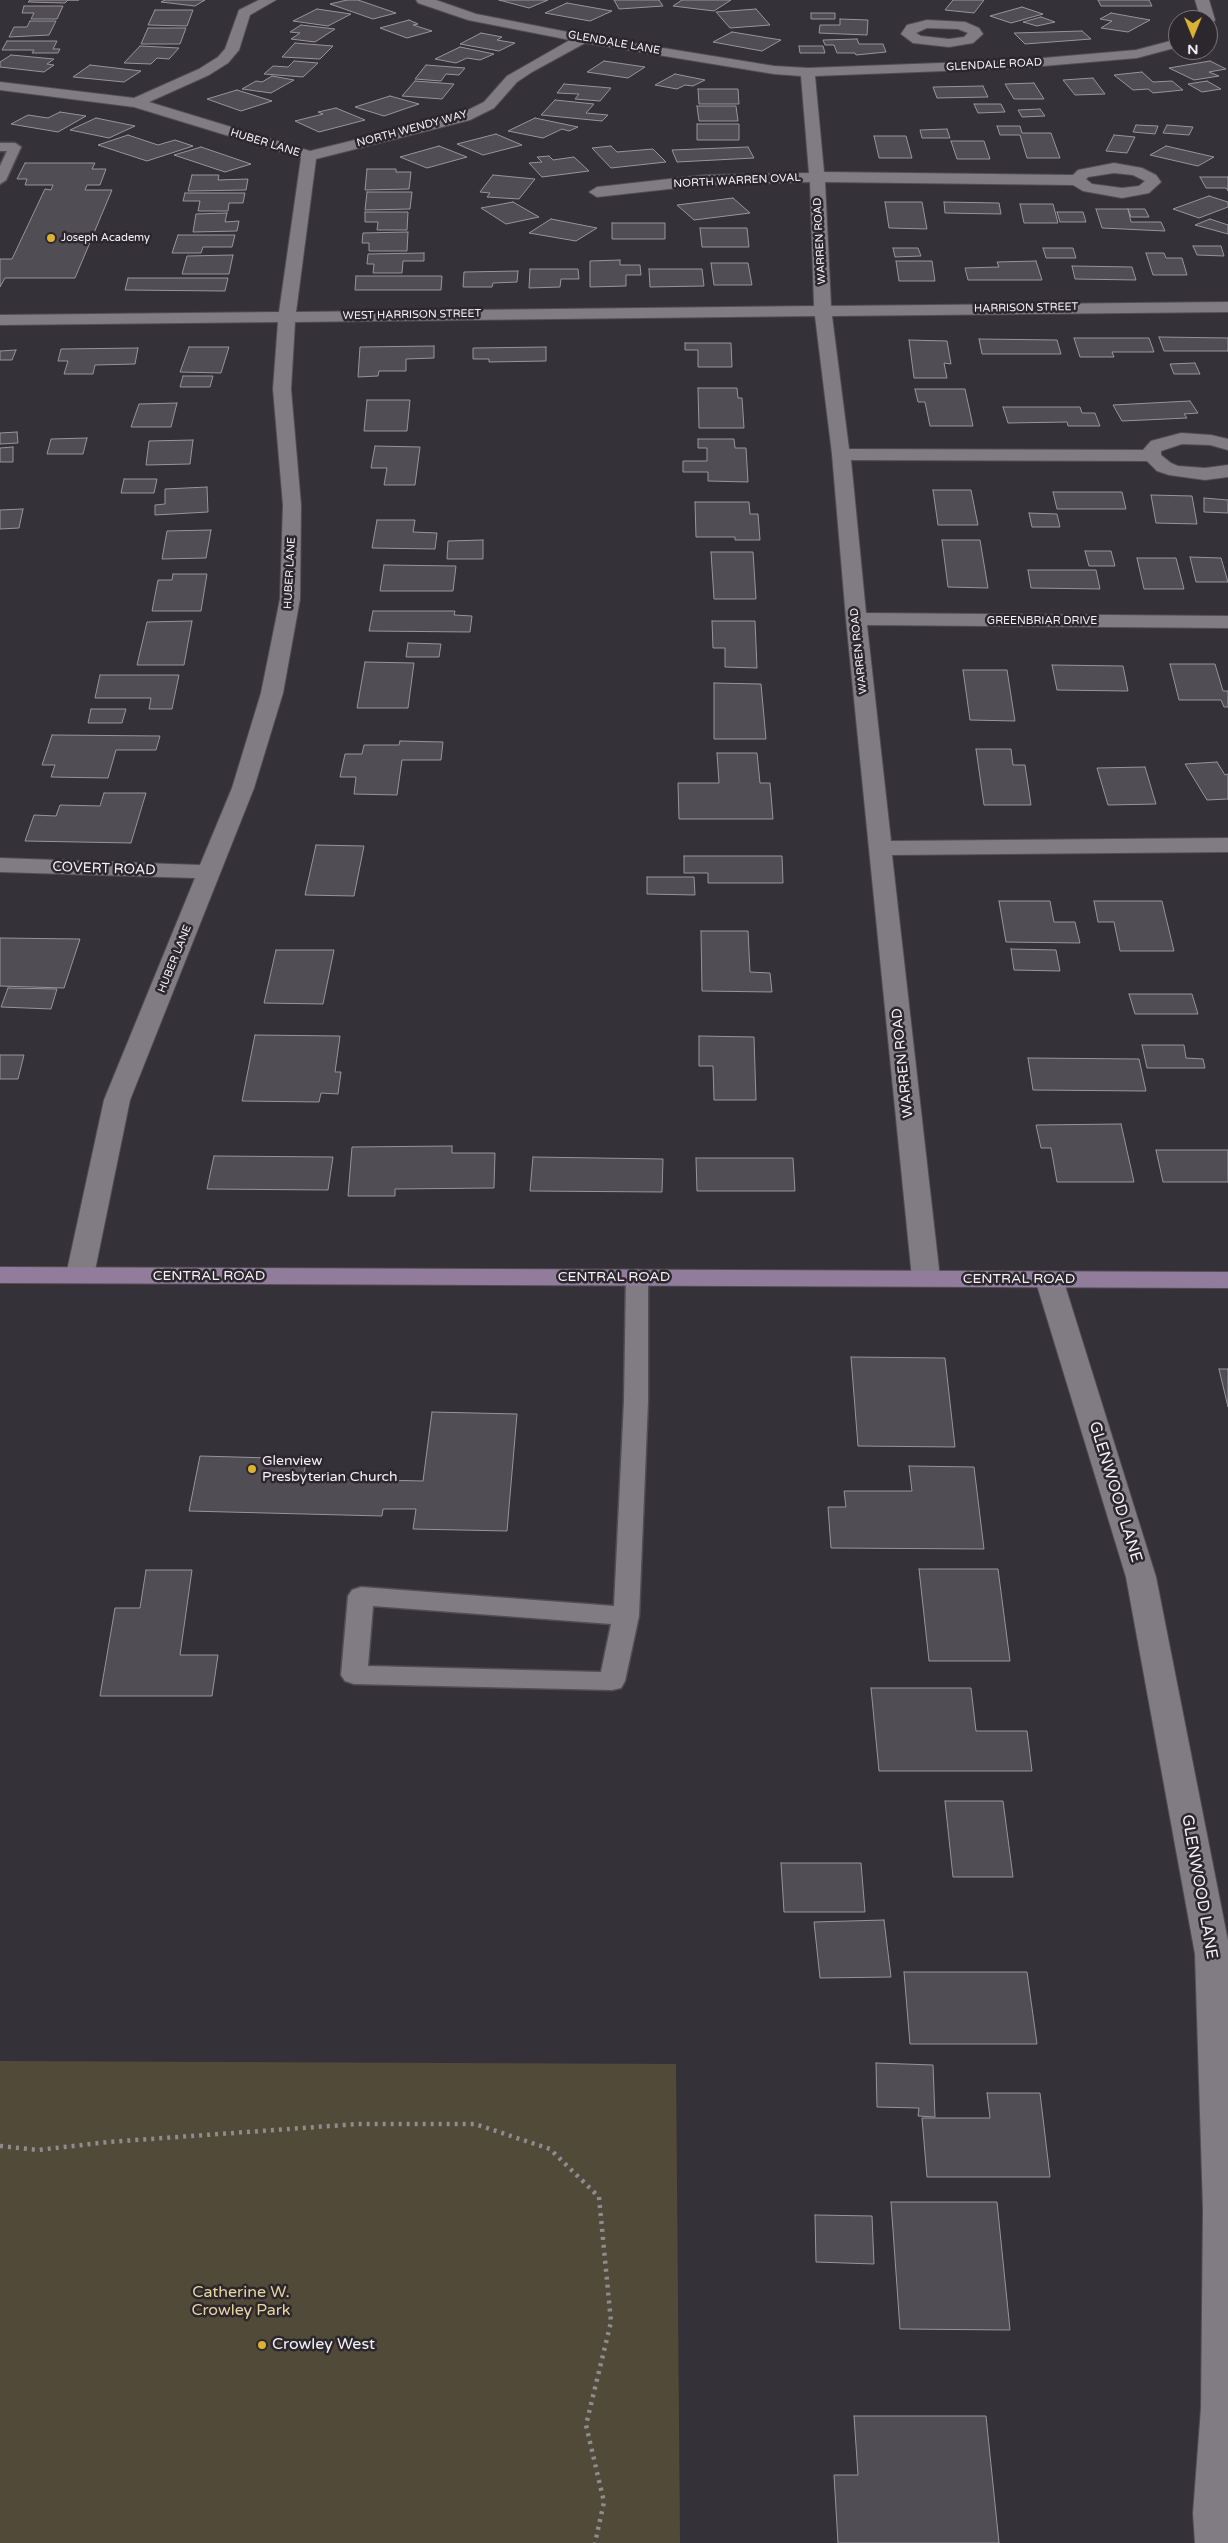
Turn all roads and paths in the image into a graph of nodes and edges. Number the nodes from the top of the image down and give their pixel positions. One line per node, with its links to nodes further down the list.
1 (269, 0): 11 (street)
2 (423, 0): 4 (street, GLENDALE LANE)
3 (641, 37): 6 (street)
4 (583, 39): 6 (street, GLENDALE LANE); 13 (street, NORTH WENDY WAY)
5 (949, 43): 8 (street)
6 (628, 46): 9 (street, GLENDALE LANE)
7 (1168, 46): 8 (street, GLENDALE ROAD)
8 (965, 67): 9 (street, GLENDALE ROAD)
9 (808, 72): 14 (street, WARREN ROAD)
10 (0, 86): 11 (street, HUBER LANE)
11 (136, 103): 13 (street, HUBER LANE)
12 (0, 147): 15 (lane)
13 (309, 156): 20 (street, HUBER LANE)
14 (817, 177): 16 (street, WARREN ROAD); 17 (street, NORTH WARREN OVAL); 19 (street, WARREN ROAD)
15 (0, 180)
16 (1077, 180)
17 (597, 192)
18 (1228, 306): 19 (street, HARRISON STREET)
19 (823, 310): 20 (street, WEST HARRISON STREET); 23 (street, WARREN ROAD)
20 (287, 316): 21 (street, WEST HARRISON STREET); 31 (street, HUBER LANE)
21 (0, 320)
22 (1228, 445): 24 (street)
23 (841, 454): 24 (street); 26 (street, WARREN ROAD)
24 (1152, 456): 25 (street)
25 (1228, 471)
26 (856, 619): 27 (street, GREENBRIAR DRIVE); 29 (street, WARREN ROAD)
27 (1228, 622)
28 (1228, 845): 29 (street)
29 (880, 848): 35 (street, WARREN ROAD)
30 (0, 866): 31 (street, COVERT ROAD)
31 (208, 872): 33 (street, HUBER LANE)
32 (0, 1275): 33 (main road, CENTRAL ROAD)
33 (80, 1275): 34 (main road, CENTRAL ROAD)
34 (637, 1277): 35 (main road, CENTRAL ROAD); 38 (lane)
35 (926, 1278): 36 (main road, CENTRAL ROAD)
36 (1049, 1279): 37 (main road, CENTRAL ROAD); 41 (street, GLENWOOD LANE)
37 (1228, 1280)
38 (626, 1616): 38 (lane)
39 (0, 2146): 40 (path)
40 (595, 2543)
41 (1216, 2543)

